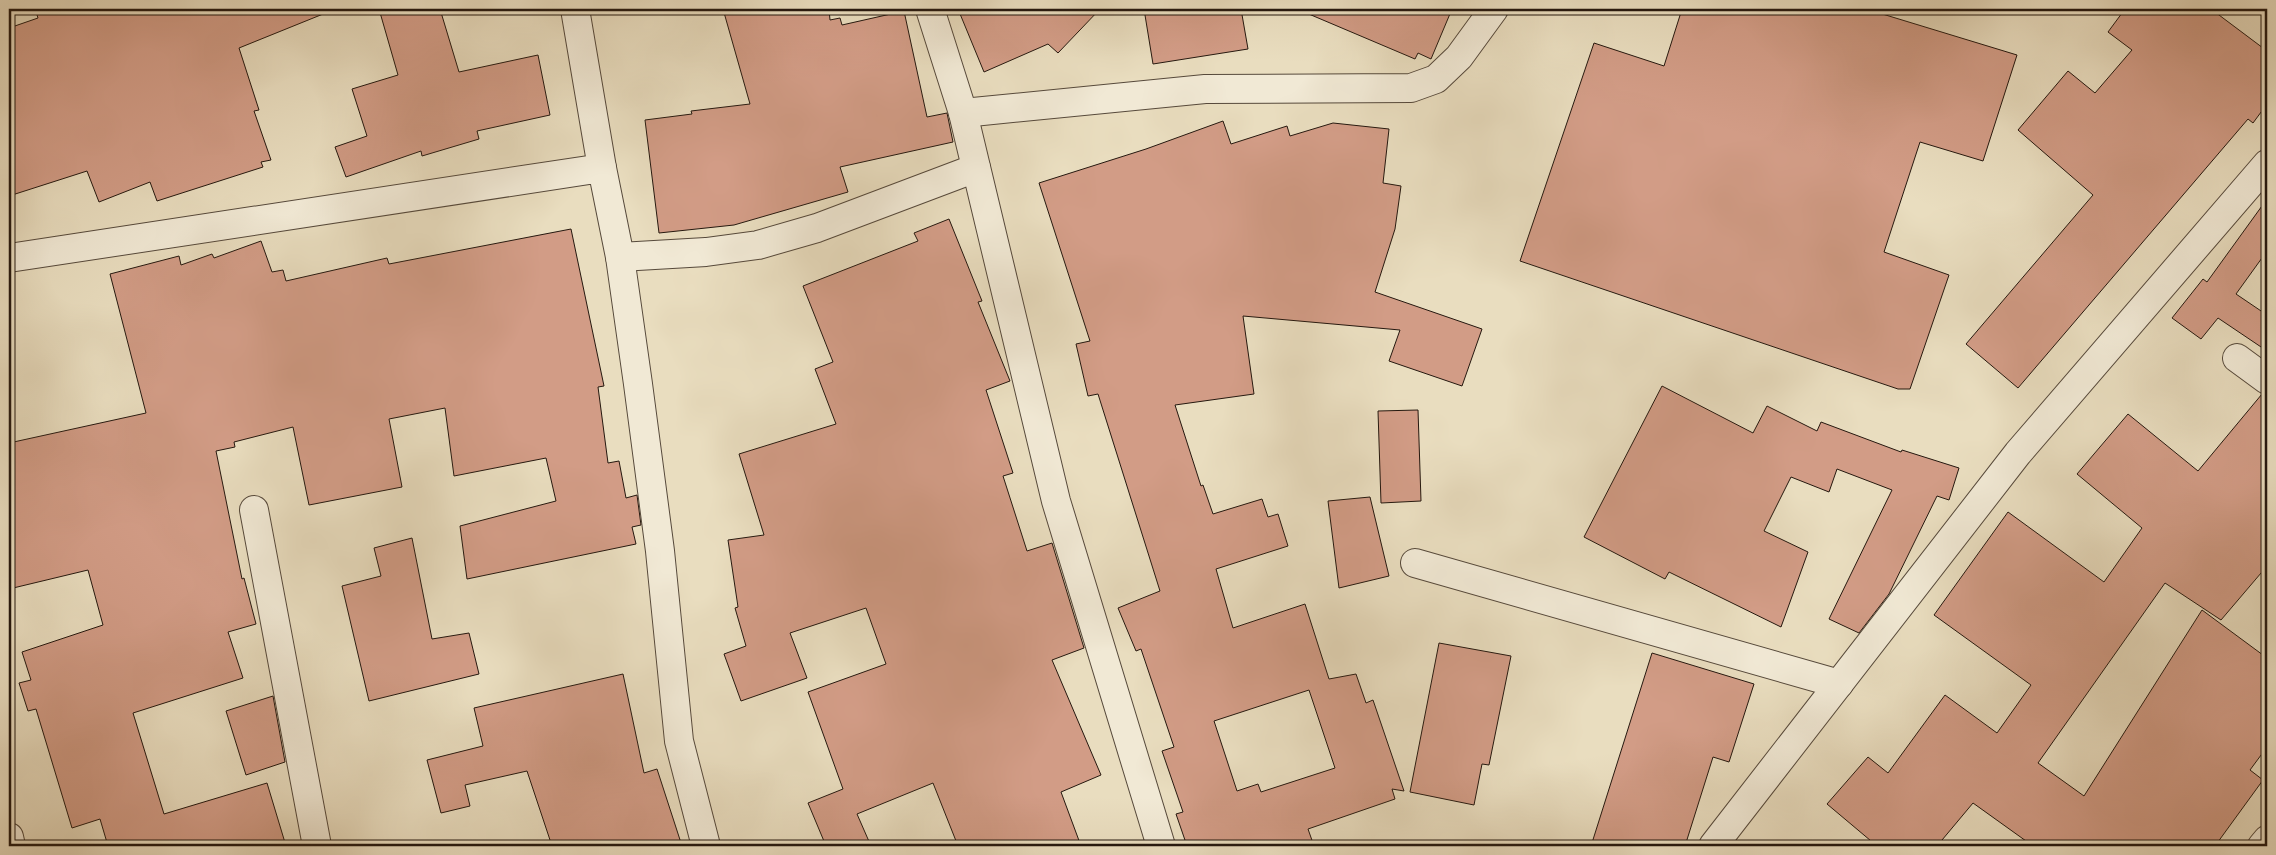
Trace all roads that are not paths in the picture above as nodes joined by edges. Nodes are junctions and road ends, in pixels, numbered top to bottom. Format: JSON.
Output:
{"nodes":[{"id":1,"x":575,"y":9,"type":"edge"},
{"id":2,"x":930,"y":9,"type":"edge"},
{"id":3,"x":1494,"y":9,"type":"edge"},
{"id":4,"x":963,"y":113,"type":"junction"},
{"id":5,"x":2267,"y":164,"type":"edge"},
{"id":6,"x":602,"y":168,"type":"junction"},
{"id":7,"x":976,"y":168,"type":"junction"},
{"id":8,"x":620,"y":257,"type":"junction"},
{"id":9,"x":9,"y":258,"type":"edge"},
{"id":10,"x":2237,"y":358,"type":"dead end"},
{"id":11,"x":2267,"y":380,"type":"edge"},
{"id":12,"x":254,"y":510,"type":"dead end"},
{"id":13,"x":1415,"y":563,"type":"dead end"},
{"id":14,"x":1839,"y":684,"type":"junction"},
{"id":15,"x":9,"y":837,"type":"edge"},
{"id":16,"x":2267,"y":840,"type":"edge"},
{"id":17,"x":11,"y":846,"type":"edge"},
{"id":18,"x":317,"y":846,"type":"edge"},
{"id":19,"x":706,"y":846,"type":"edge"},
{"id":20,"x":1161,"y":846,"type":"edge"},
{"id":21,"x":1714,"y":846,"type":"edge"},
{"id":22,"x":2262,"y":846,"type":"edge"}],
"edges":[{"from":1,"to":6,"type":"street"},
{"from":2,"to":4,"type":"street"},
{"from":3,"to":4,"type":"street"},
{"from":4,"to":7,"type":"street"},
{"from":5,"to":14,"type":"street"},
{"from":6,"to":8,"type":"street"},
{"from":6,"to":9,"type":"street"},
{"from":7,"to":8,"type":"street"},
{"from":7,"to":20,"type":"street"},
{"from":8,"to":19,"type":"street"},
{"from":10,"to":11,"type":"street"},
{"from":12,"to":18,"type":"street"},
{"from":13,"to":14,"type":"street"},
{"from":14,"to":21,"type":"street"},
{"from":15,"to":17,"type":"street"},
{"from":16,"to":22,"type":"street"}]}
